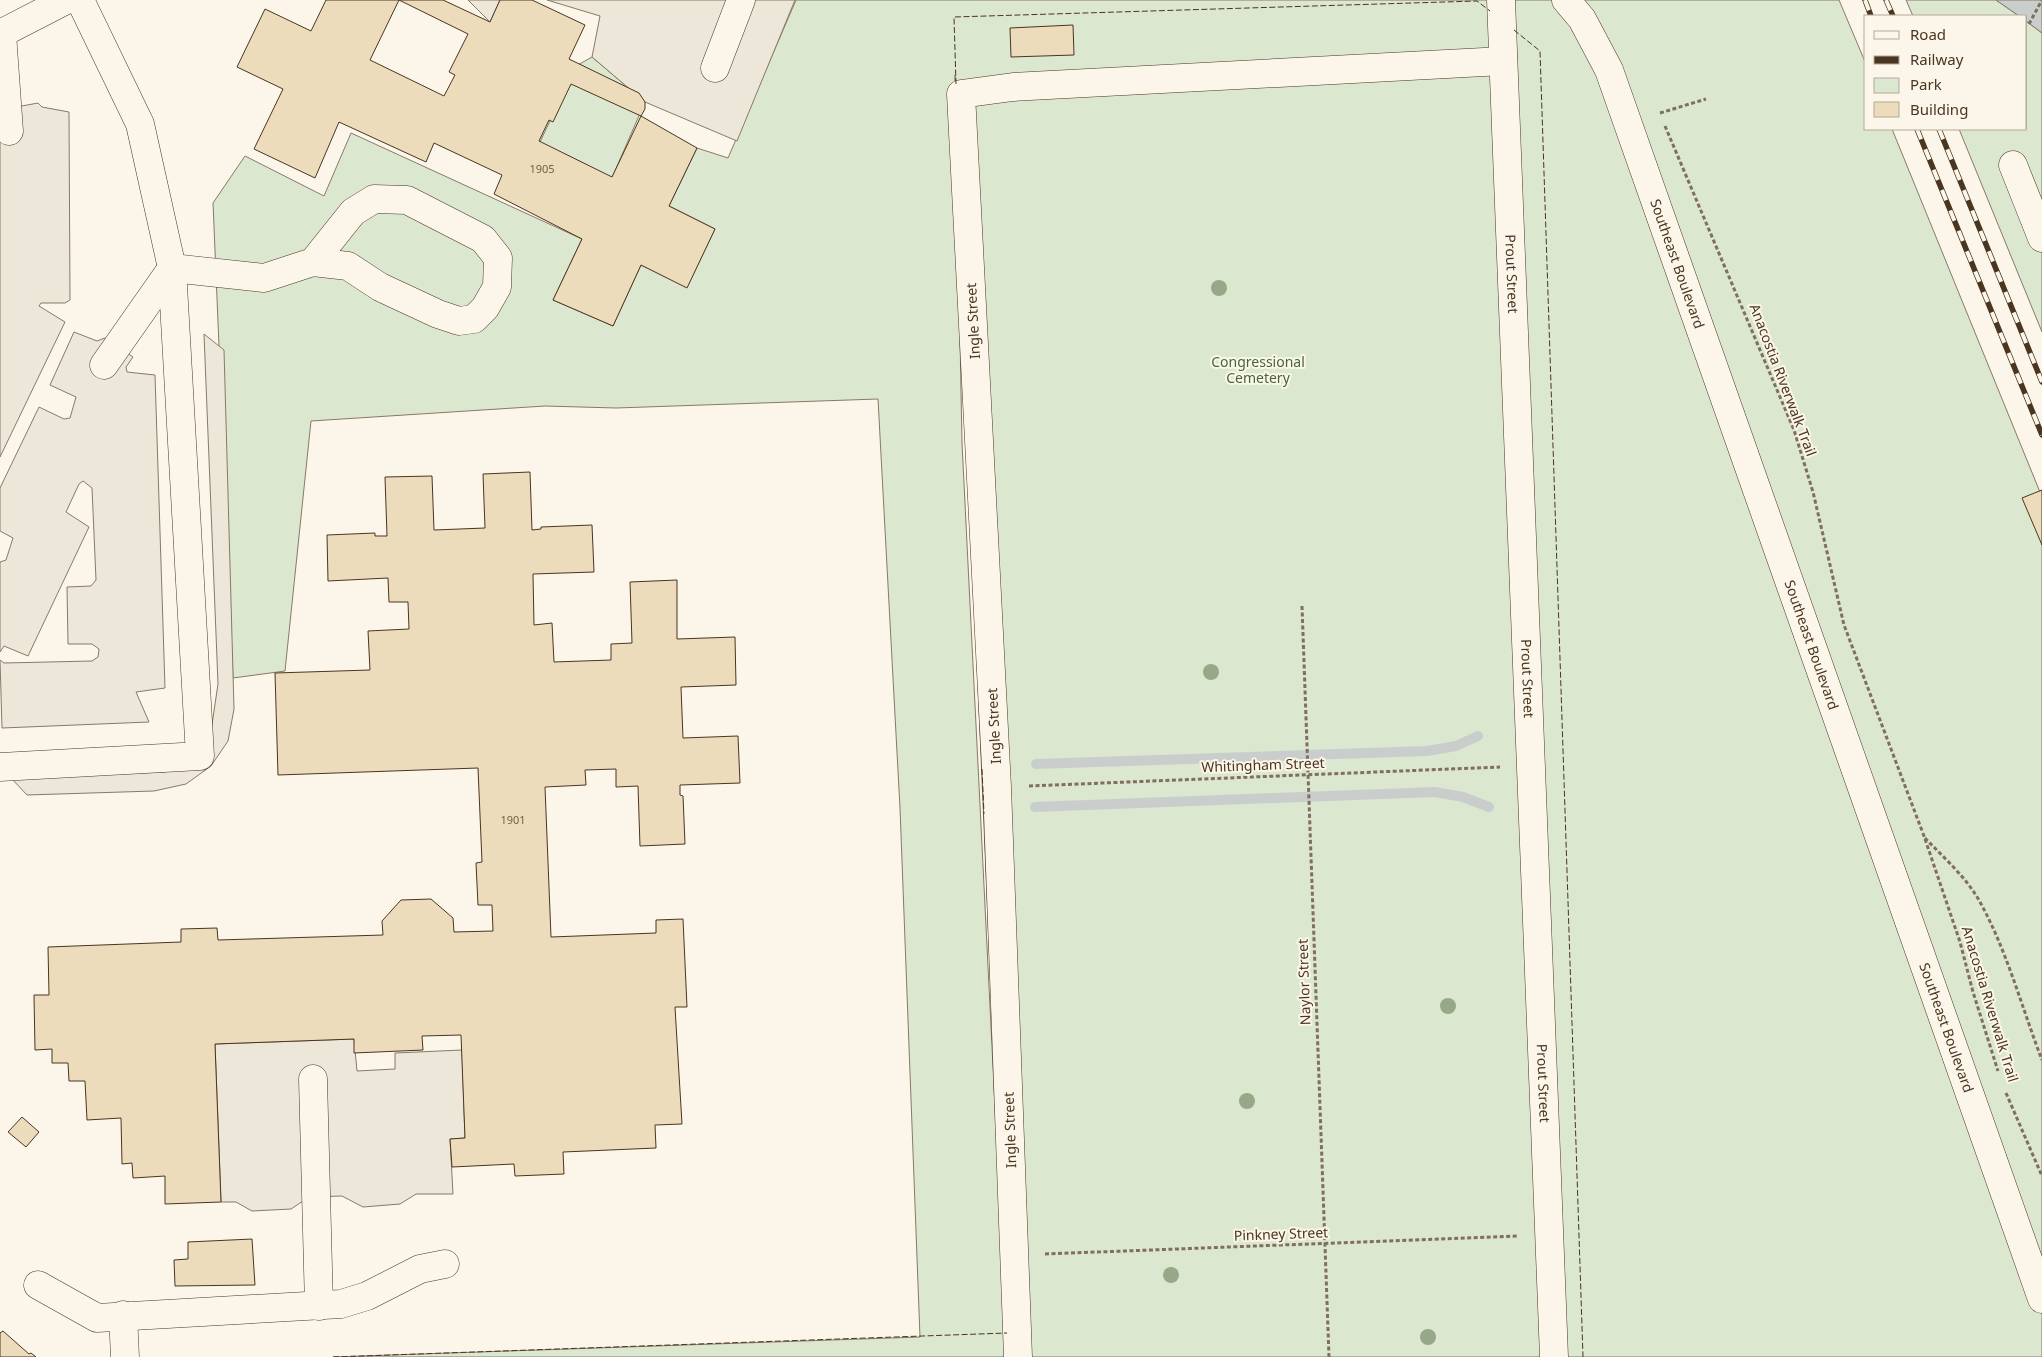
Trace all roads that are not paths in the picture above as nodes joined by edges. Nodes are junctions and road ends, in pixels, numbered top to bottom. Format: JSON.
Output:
{"nodes":[{"id":1,"x":66,"y":0,"type":"edge"},
{"id":2,"x":80,"y":0,"type":"edge"},
{"id":3,"x":741,"y":0,"type":"edge"},
{"id":4,"x":1501,"y":0,"type":"edge"},
{"id":5,"x":1566,"y":0,"type":"edge"},
{"id":6,"x":1,"y":34,"type":"edge"},
{"id":7,"x":1503,"y":61,"type":"junction"},
{"id":8,"x":715,"y":68,"type":"dead end"},
{"id":9,"x":9,"y":131,"type":"dead end"},
{"id":10,"x":2013,"y":165,"type":"dead end"},
{"id":11,"x":2042,"y":238,"type":"edge"},
{"id":12,"x":313,"y":262,"type":"junction"},
{"id":13,"x":172,"y":268,"type":"junction"},
{"id":14,"x":104,"y":366,"type":"dead end"},
{"id":15,"x":0,"y":767,"type":"edge"},
{"id":16,"x":313,"y":1079,"type":"dead end"},
{"id":17,"x":445,"y":1264,"type":"dead end"},
{"id":18,"x":38,"y":1284,"type":"dead end"},
{"id":19,"x":2042,"y":1299,"type":"edge"},
{"id":20,"x":319,"y":1306,"type":"junction"},
{"id":21,"x":123,"y":1315,"type":"junction"},
{"id":22,"x":125,"y":1357,"type":"edge"},
{"id":23,"x":1018,"y":1357,"type":"edge"},
{"id":24,"x":1554,"y":1357,"type":"edge"}],
"edges":[{"from":1,"to":6,"type":"street"},
{"from":2,"to":13,"type":"street"},
{"from":3,"to":8,"type":"street"},
{"from":4,"to":7,"type":"street","name":"Prout Street"},
{"from":5,"to":19,"type":"street","name":"Southeast Boulevard"},
{"from":6,"to":9,"type":"street"},
{"from":7,"to":23,"type":"street","name":"Ingle Street"},
{"from":7,"to":24,"type":"street","name":"Prout Street"},
{"from":10,"to":11,"type":"street"},
{"from":12,"to":12,"type":"street"},
{"from":12,"to":13,"type":"street"},
{"from":13,"to":14,"type":"street"},
{"from":13,"to":15,"type":"street"},
{"from":16,"to":20,"type":"street"},
{"from":17,"to":20,"type":"street"},
{"from":18,"to":21,"type":"street"},
{"from":20,"to":21,"type":"street"},
{"from":21,"to":22,"type":"street"}]}
